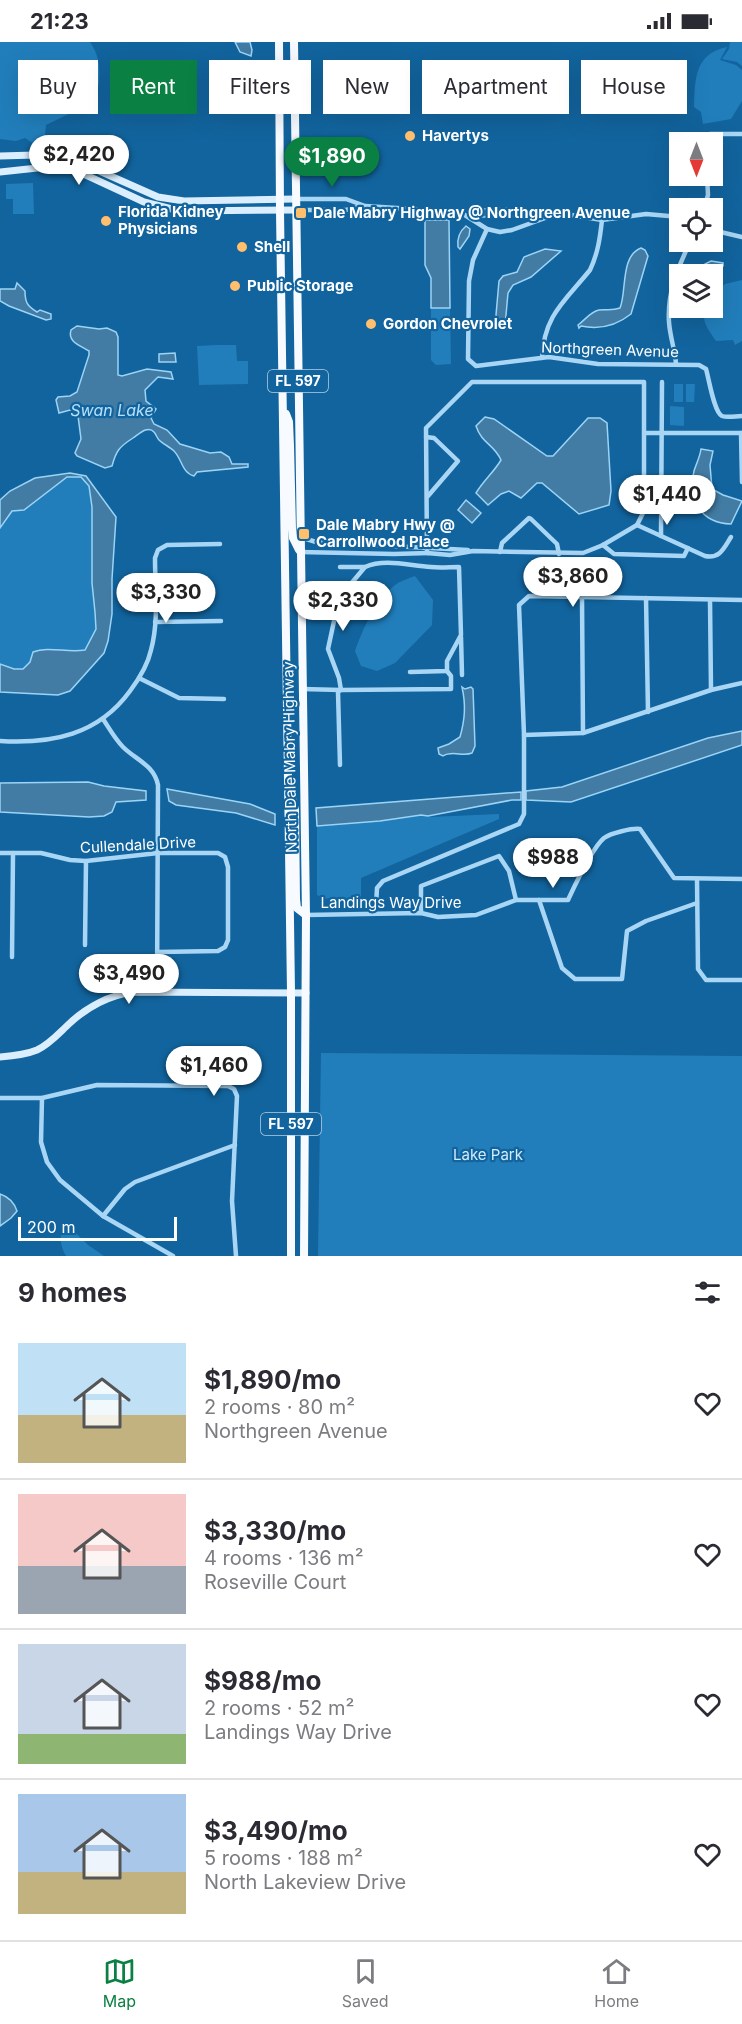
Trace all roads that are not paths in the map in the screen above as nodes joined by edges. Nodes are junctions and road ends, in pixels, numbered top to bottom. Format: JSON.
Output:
{"nodes":[{"id":1,"x":279,"y":42,"type":"edge"},
{"id":2,"x":294,"y":42,"type":"edge"},
{"id":3,"x":723,"y":134,"type":"edge"},
{"id":4,"x":742,"y":134,"type":"edge"},
{"id":5,"x":0,"y":156,"type":"edge"},
{"id":6,"x":44,"y":156,"type":"junction"},
{"id":7,"x":46,"y":167,"type":"junction"},
{"id":8,"x":0,"y":172,"type":"edge"},
{"id":9,"x":280,"y":199,"type":"junction"},
{"id":10,"x":295,"y":199,"type":"junction"},
{"id":11,"x":365,"y":206,"type":"junction"},
{"id":12,"x":296,"y":210,"type":"junction"},
{"id":13,"x":280,"y":211,"type":"junction"},
{"id":14,"x":669,"y":216,"type":"edge"},
{"id":15,"x":602,"y":220,"type":"junction"},
{"id":16,"x":487,"y":230,"type":"junction"},
{"id":17,"x":723,"y":233,"type":"edge"},
{"id":18,"x":742,"y":237,"type":"edge"},
{"id":19,"x":686,"y":252,"type":"edge"},
{"id":20,"x":542,"y":358,"type":"junction"},
{"id":21,"x":676,"y":364,"type":"junction"},
{"id":22,"x":662,"y":382,"type":"dead end"},
{"id":23,"x":283,"y":404,"type":"junction"},
{"id":24,"x":742,"y":416,"type":"edge"},
{"id":25,"x":645,"y":433,"type":"junction"},
{"id":26,"x":661,"y":433,"type":"junction"},
{"id":27,"x":742,"y":433,"type":"edge"},
{"id":28,"x":426,"y":437,"type":"junction"},
{"id":29,"x":742,"y":482,"type":"edge"},
{"id":30,"x":428,"y":496,"type":"junction"},
{"id":31,"x":637,"y":525,"type":"junction"},
{"id":32,"x":661,"y":536,"type":"junction"},
{"id":33,"x":300,"y":537,"type":"junction"},
{"id":34,"x":730,"y":537,"type":"dead end"},
{"id":35,"x":220,"y":544,"type":"dead end"},
{"id":36,"x":351,"y":544,"type":"junction"},
{"id":37,"x":603,"y":545,"type":"junction"},
{"id":38,"x":393,"y":546,"type":"junction"},
{"id":39,"x":688,"y":548,"type":"junction"},
{"id":40,"x":427,"y":550,"type":"junction"},
{"id":41,"x":473,"y":551,"type":"junction"},
{"id":42,"x":300,"y":552,"type":"junction"},
{"id":43,"x":500,"y":552,"type":"junction"},
{"id":44,"x":350,"y":553,"type":"junction"},
{"id":45,"x":394,"y":554,"type":"junction"},
{"id":46,"x":559,"y":554,"type":"junction"},
{"id":47,"x":395,"y":563,"type":"junction"},
{"id":48,"x":340,"y":567,"type":"dead end"},
{"id":49,"x":365,"y":567,"type":"junction"},
{"id":50,"x":582,"y":597,"type":"junction"},
{"id":51,"x":646,"y":598,"type":"junction"},
{"id":52,"x":710,"y":600,"type":"junction"},
{"id":53,"x":742,"y":600,"type":"edge"},
{"id":54,"x":221,"y":621,"type":"dead end"},
{"id":55,"x":155,"y":622,"type":"junction"},
{"id":56,"x":461,"y":634,"type":"junction"},
{"id":57,"x":447,"y":671,"type":"junction"},
{"id":58,"x":410,"y":672,"type":"dead end"},
{"id":59,"x":462,"y":675,"type":"dead end"},
{"id":60,"x":139,"y":678,"type":"junction"},
{"id":61,"x":742,"y":683,"type":"edge"},
{"id":62,"x":302,"y":689,"type":"junction"},
{"id":63,"x":341,"y":690,"type":"junction"},
{"id":64,"x":711,"y":690,"type":"junction"},
{"id":65,"x":224,"y":699,"type":"dead end"},
{"id":66,"x":648,"y":712,"type":"junction"},
{"id":67,"x":103,"y":719,"type":"junction"},
{"id":68,"x":584,"y":733,"type":"junction"},
{"id":69,"x":524,"y":735,"type":"junction"},
{"id":70,"x":0,"y":741,"type":"edge"},
{"id":71,"x":340,"y":765,"type":"dead end"},
{"id":72,"x":289,"y":788,"type":"junction"},
{"id":73,"x":0,"y":853,"type":"edge"},
{"id":74,"x":13,"y":853,"type":"junction"},
{"id":75,"x":158,"y":853,"type":"junction"},
{"id":76,"x":86,"y":861,"type":"junction"},
{"id":77,"x":697,"y":879,"type":"junction"},
{"id":78,"x":742,"y":879,"type":"edge"},
{"id":79,"x":516,"y":900,"type":"junction"},
{"id":80,"x":539,"y":900,"type":"junction"},
{"id":81,"x":697,"y":903,"type":"junction"},
{"id":82,"x":370,"y":913,"type":"junction"},
{"id":83,"x":421,"y":913,"type":"junction"},
{"id":84,"x":306,"y":915,"type":"junction"},
{"id":85,"x":85,"y":945,"type":"dead end"},
{"id":86,"x":158,"y":952,"type":"junction"},
{"id":87,"x":12,"y":957,"type":"dead end"},
{"id":88,"x":742,"y":980,"type":"edge"},
{"id":89,"x":157,"y":992,"type":"junction"},
{"id":90,"x":291,"y":992,"type":"junction"},
{"id":91,"x":306,"y":993,"type":"junction"},
{"id":92,"x":0,"y":1057,"type":"edge"},
{"id":93,"x":0,"y":1098,"type":"edge"},
{"id":94,"x":42,"y":1098,"type":"junction"},
{"id":95,"x":235,"y":1145,"type":"junction"},
{"id":96,"x":103,"y":1216,"type":"junction"},
{"id":97,"x":173,"y":1256,"type":"edge"},
{"id":98,"x":236,"y":1256,"type":"edge"},
{"id":99,"x":291,"y":1256,"type":"edge"},
{"id":100,"x":304,"y":1256,"type":"edge"}],
"edges":[{"from":1,"to":9,"type":"main road","name":"North Dale Mabry Highway","number":"FL 597"},
{"from":2,"to":10,"type":"main road","name":"North Dale Mabry Highway","number":"FL 597"},
{"from":3,"to":4,"type":"street"},
{"from":5,"to":6,"type":"street"},
{"from":6,"to":7,"type":"street"},
{"from":6,"to":9,"type":"street"},
{"from":7,"to":8,"type":"street"},
{"from":7,"to":13,"type":"street"},
{"from":9,"to":10,"type":"street"},
{"from":9,"to":13,"type":"main road","name":"North Dale Mabry Highway","number":"FL 597"},
{"from":10,"to":11,"type":"street"},
{"from":10,"to":12,"type":"main road","name":"North Dale Mabry Highway","number":"FL 597"},
{"from":11,"to":12,"type":"street"},
{"from":11,"to":16,"type":"street"},
{"from":12,"to":13,"type":"street"},
{"from":12,"to":33,"type":"main road","name":"North Dale Mabry Highway","number":"FL 597"},
{"from":13,"to":23,"type":"main road","name":"North Dale Mabry Highway","number":"FL 597"},
{"from":14,"to":15,"type":"street"},
{"from":15,"to":16,"type":"street"},
{"from":15,"to":20,"type":"street"},
{"from":16,"to":20,"type":"street","name":"Northgreen Avenue"},
{"from":17,"to":18,"type":"street"},
{"from":19,"to":21,"type":"street"},
{"from":20,"to":21,"type":"street","name":"Northgreen Avenue"},
{"from":21,"to":24,"type":"street","name":"Northgreen Avenue"},
{"from":22,"to":26,"type":"street"},
{"from":23,"to":42,"type":"main road"},
{"from":23,"to":72,"type":"main road","name":"North Dale Mabry Highway","number":"FL 597"},
{"from":25,"to":26,"type":"street"},
{"from":25,"to":28,"type":"street"},
{"from":25,"to":31,"type":"street"},
{"from":26,"to":27,"type":"street"},
{"from":26,"to":32,"type":"street"},
{"from":27,"to":29,"type":"street"},
{"from":28,"to":30,"type":"street"},
{"from":28,"to":30,"type":"street"},
{"from":30,"to":40,"type":"street"},
{"from":31,"to":32,"type":"street"},
{"from":31,"to":37,"type":"street"},
{"from":32,"to":39,"type":"street"},
{"from":33,"to":36,"type":"street"},
{"from":33,"to":42,"type":"main road","name":"North Dale Mabry Highway","number":"FL 597"},
{"from":34,"to":39,"type":"street"},
{"from":35,"to":55,"type":"street"},
{"from":36,"to":38,"type":"street"},
{"from":36,"to":44,"type":"street"},
{"from":37,"to":39,"type":"street"},
{"from":37,"to":46,"type":"street"},
{"from":38,"to":40,"type":"street"},
{"from":38,"to":45,"type":"street"},
{"from":40,"to":41,"type":"street"},
{"from":40,"to":41,"type":"street"},
{"from":40,"to":45,"type":"street"},
{"from":41,"to":43,"type":"street"},
{"from":42,"to":44,"type":"street"},
{"from":42,"to":62,"type":"main road","name":"North Dale Mabry Highway","number":"FL 597"},
{"from":43,"to":46,"type":"street"},
{"from":43,"to":46,"type":"street"},
{"from":44,"to":45,"type":"street"},
{"from":45,"to":47,"type":"street"},
{"from":47,"to":49,"type":"street"},
{"from":47,"to":56,"type":"street"},
{"from":48,"to":49,"type":"street"},
{"from":49,"to":63,"type":"street"},
{"from":50,"to":51,"type":"street"},
{"from":50,"to":68,"type":"street"},
{"from":50,"to":69,"type":"street"},
{"from":51,"to":52,"type":"street"},
{"from":51,"to":66,"type":"street"},
{"from":52,"to":53,"type":"street"},
{"from":52,"to":64,"type":"street"},
{"from":54,"to":55,"type":"street"},
{"from":55,"to":60,"type":"street"},
{"from":56,"to":57,"type":"street"},
{"from":56,"to":59,"type":"street"},
{"from":57,"to":58,"type":"street"},
{"from":57,"to":63,"type":"street"},
{"from":60,"to":65,"type":"street"},
{"from":60,"to":67,"type":"street"},
{"from":61,"to":64,"type":"street"},
{"from":62,"to":63,"type":"street"},
{"from":62,"to":84,"type":"main road","name":"North Dale Mabry Highway","number":"FL 597"},
{"from":63,"to":71,"type":"street"},
{"from":64,"to":66,"type":"street"},
{"from":66,"to":68,"type":"street"},
{"from":67,"to":70,"type":"street"},
{"from":67,"to":75,"type":"street"},
{"from":68,"to":69,"type":"street"},
{"from":69,"to":82,"type":"street"},
{"from":72,"to":84,"type":"main road"},
{"from":72,"to":90,"type":"main road","name":"North Dale Mabry Highway","number":"FL 597"},
{"from":73,"to":74,"type":"street","name":"Cullendale Drive"},
{"from":74,"to":76,"type":"street","name":"Cullendale Drive"},
{"from":74,"to":87,"type":"street"},
{"from":75,"to":76,"type":"street","name":"Cullendale Drive"},
{"from":75,"to":86,"type":"street"},
{"from":75,"to":86,"type":"street","name":"Cullendale Drive"},
{"from":76,"to":85,"type":"street"},
{"from":77,"to":78,"type":"street","name":"Landings Way Drive"},
{"from":77,"to":80,"type":"street","name":"Landings Way Drive"},
{"from":77,"to":81,"type":"street"},
{"from":79,"to":80,"type":"street","name":"Landings Way Drive"},
{"from":79,"to":83,"type":"street","name":"Landings Way Drive"},
{"from":79,"to":83,"type":"street"},
{"from":80,"to":81,"type":"street"},
{"from":81,"to":88,"type":"street"},
{"from":82,"to":83,"type":"street","name":"Landings Way Drive"},
{"from":82,"to":84,"type":"street","name":"Landings Way Drive"},
{"from":84,"to":91,"type":"main road","name":"North Dale Mabry Highway","number":"FL 597"},
{"from":86,"to":89,"type":"street"},
{"from":89,"to":90,"type":"street"},
{"from":89,"to":92,"type":"street"},
{"from":90,"to":91,"type":"street"},
{"from":90,"to":99,"type":"main road","name":"North Dale Mabry Highway","number":"FL 597"},
{"from":91,"to":100,"type":"main road","name":"North Dale Mabry Highway","number":"FL 597"},
{"from":93,"to":94,"type":"street"},
{"from":94,"to":95,"type":"street"},
{"from":94,"to":96,"type":"street"},
{"from":95,"to":96,"type":"street"},
{"from":95,"to":98,"type":"street"},
{"from":96,"to":97,"type":"street"}]}
